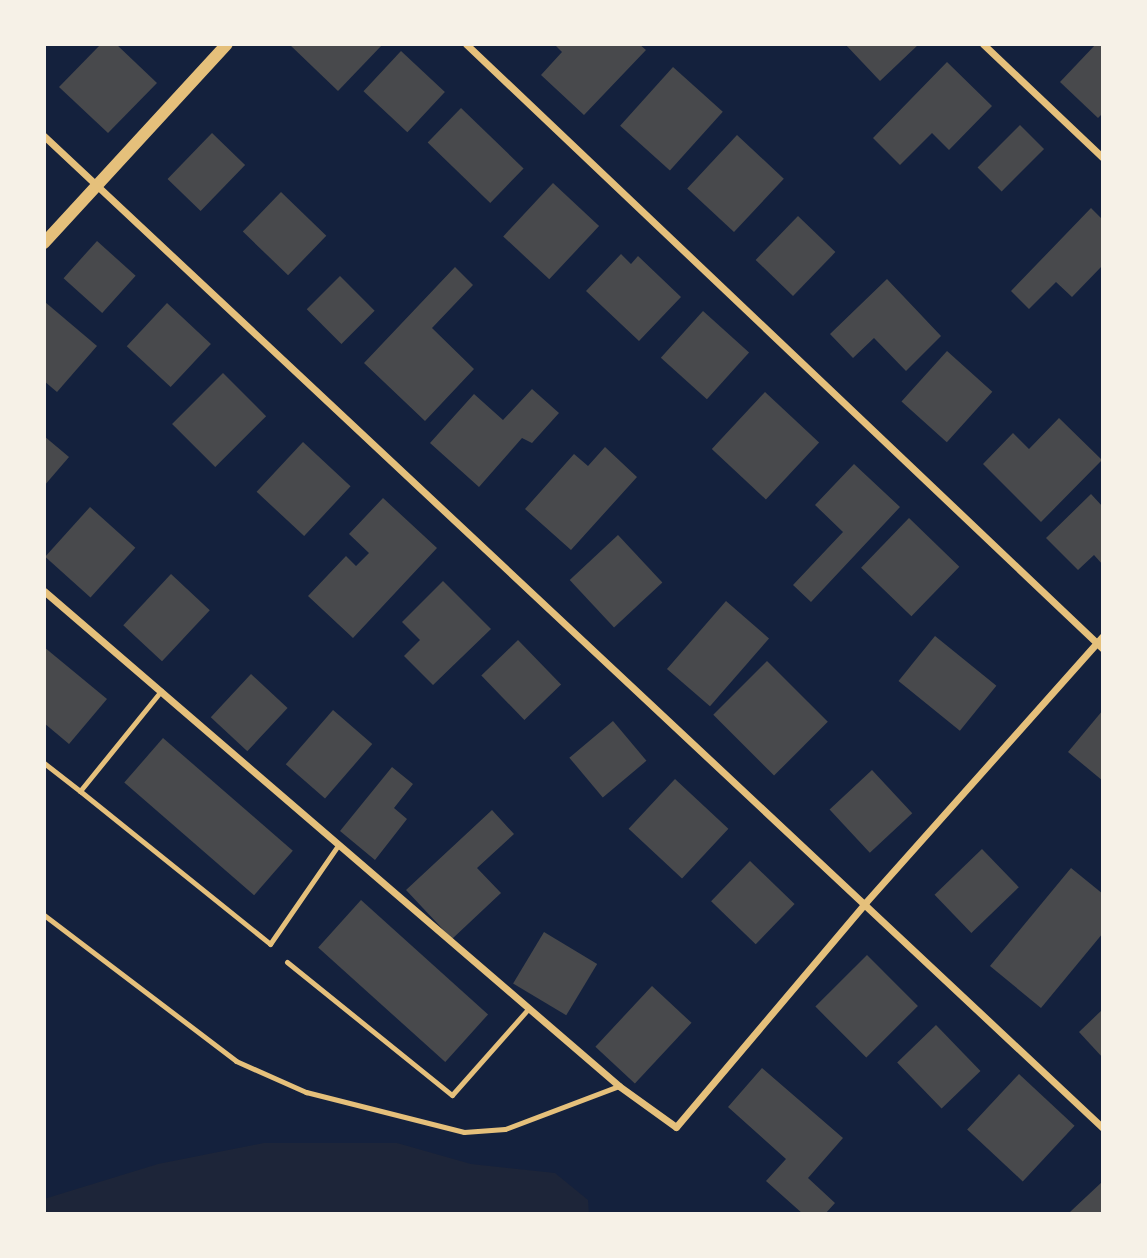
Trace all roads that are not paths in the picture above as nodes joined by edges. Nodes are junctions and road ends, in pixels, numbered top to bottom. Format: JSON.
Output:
{"nodes":[{"id":1,"x":227,"y":44,"type":"edge"},
{"id":2,"x":466,"y":44,"type":"edge"},
{"id":3,"x":983,"y":44,"type":"edge"},
{"id":4,"x":44,"y":136,"type":"edge"},
{"id":5,"x":1103,"y":158,"type":"edge"},
{"id":6,"x":97,"y":186,"type":"junction"},
{"id":7,"x":44,"y":243,"type":"edge"},
{"id":8,"x":44,"y":591,"type":"edge"},
{"id":9,"x":1103,"y":636,"type":"edge"},
{"id":10,"x":1100,"y":646,"type":"edge"},
{"id":11,"x":161,"y":691,"type":"junction"},
{"id":12,"x":44,"y":763,"type":"edge"},
{"id":13,"x":80,"y":791,"type":"junction"},
{"id":14,"x":339,"y":844,"type":"junction"},
{"id":15,"x":866,"y":902,"type":"junction"},
{"id":16,"x":44,"y":915,"type":"edge"},
{"id":17,"x":286,"y":962,"type":"dead end"},
{"id":18,"x":529,"y":1008,"type":"junction"},
{"id":19,"x":619,"y":1086,"type":"junction"},
{"id":20,"x":1103,"y":1128,"type":"edge"}],
"edges":[{"from":1,"to":6,"type":"street"},
{"from":2,"to":10,"type":"street"},
{"from":3,"to":5,"type":"street"},
{"from":4,"to":6,"type":"street"},
{"from":6,"to":7,"type":"street"},
{"from":6,"to":15,"type":"street"},
{"from":8,"to":11,"type":"street"},
{"from":9,"to":10,"type":"street"},
{"from":10,"to":15,"type":"street"},
{"from":11,"to":13,"type":"lane"},
{"from":11,"to":14,"type":"street"},
{"from":12,"to":13,"type":"lane"},
{"from":13,"to":14,"type":"lane"},
{"from":14,"to":18,"type":"street"},
{"from":15,"to":19,"type":"street"},
{"from":15,"to":20,"type":"street"},
{"from":16,"to":19,"type":"lane"},
{"from":17,"to":18,"type":"lane"},
{"from":18,"to":19,"type":"street"}]}
